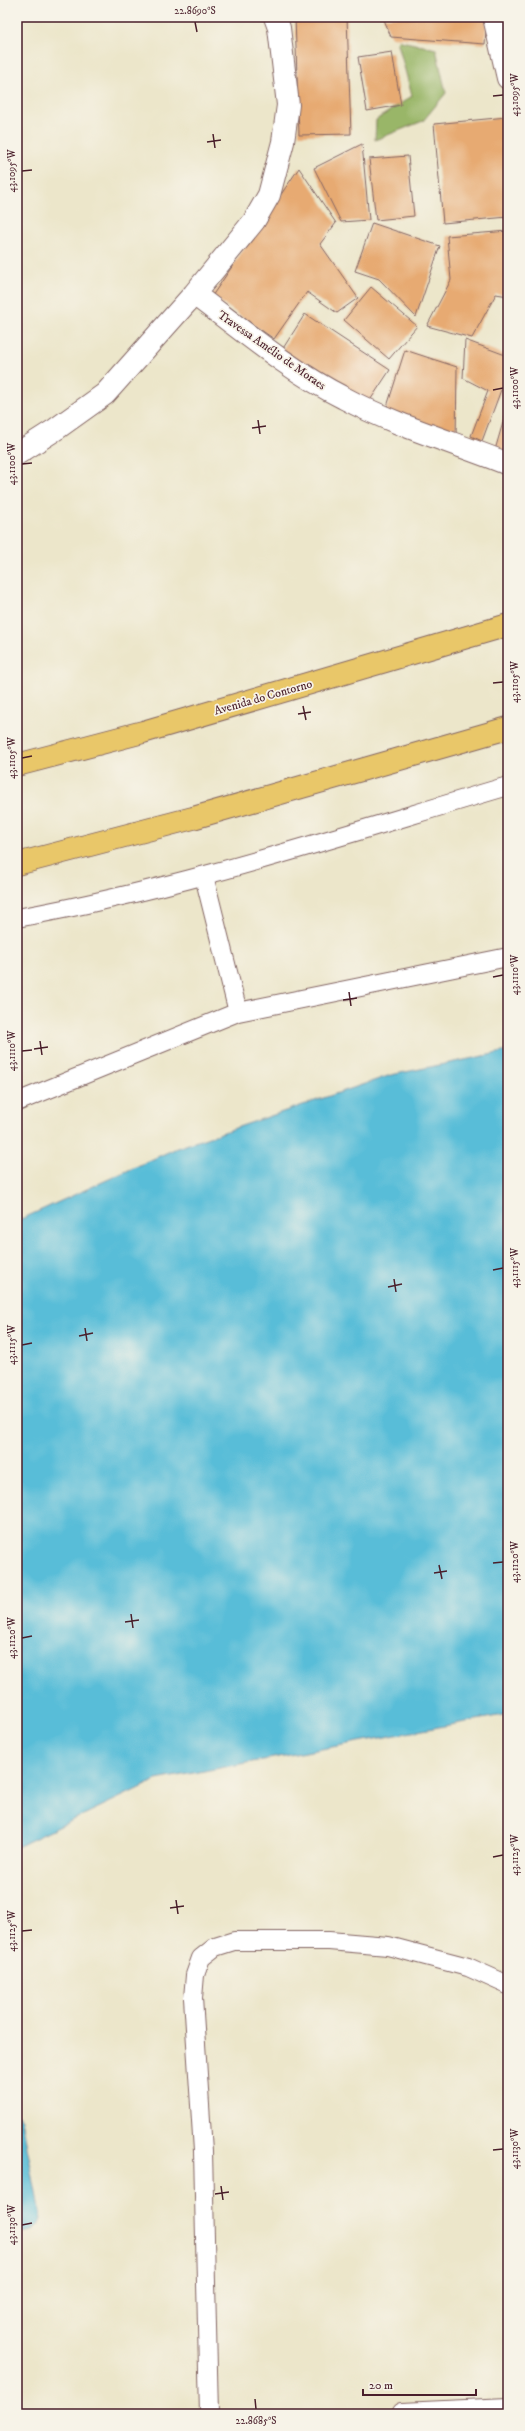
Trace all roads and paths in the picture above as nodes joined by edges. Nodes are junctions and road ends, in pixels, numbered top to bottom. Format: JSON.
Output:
{"nodes":[{"id":1,"x":275,"y":17,"type":"edge"},
{"id":2,"x":494,"y":17,"type":"edge"},
{"id":3,"x":508,"y":78,"type":"edge"},
{"id":4,"x":194,"y":294,"type":"junction"},
{"id":5,"x":17,"y":454,"type":"edge"},
{"id":6,"x":508,"y":464,"type":"edge"},
{"id":7,"x":508,"y":625,"type":"edge"},
{"id":8,"x":508,"y":728,"type":"edge"},
{"id":9,"x":17,"y":765,"type":"edge"},
{"id":10,"x":508,"y":786,"type":"edge"},
{"id":11,"x":17,"y":864,"type":"edge"},
{"id":12,"x":204,"y":876,"type":"junction"},
{"id":13,"x":17,"y":918,"type":"edge"},
{"id":14,"x":508,"y":957,"type":"edge"},
{"id":15,"x":238,"y":1012,"type":"junction"},
{"id":16,"x":17,"y":1102,"type":"edge"},
{"id":17,"x":508,"y":1985,"type":"edge"},
{"id":18,"x":508,"y":2410,"type":"edge"},
{"id":19,"x":209,"y":2414,"type":"edge"},
{"id":20,"x":402,"y":2414,"type":"edge"}],
"edges":[{"from":1,"to":4,"type":"street"},
{"from":2,"to":3,"type":"street"},
{"from":4,"to":5,"type":"street"},
{"from":4,"to":6,"type":"street","name":"Travessa Amélio de Moraes"},
{"from":7,"to":9,"type":"highway","name":"Avenida do Contorno"},
{"from":8,"to":11,"type":"highway"},
{"from":10,"to":12,"type":"lane"},
{"from":12,"to":13,"type":"lane"},
{"from":12,"to":15,"type":"lane"},
{"from":14,"to":15,"type":"lane"},
{"from":15,"to":16,"type":"lane"},
{"from":17,"to":19,"type":"lane"},
{"from":18,"to":20,"type":"street"}]}
